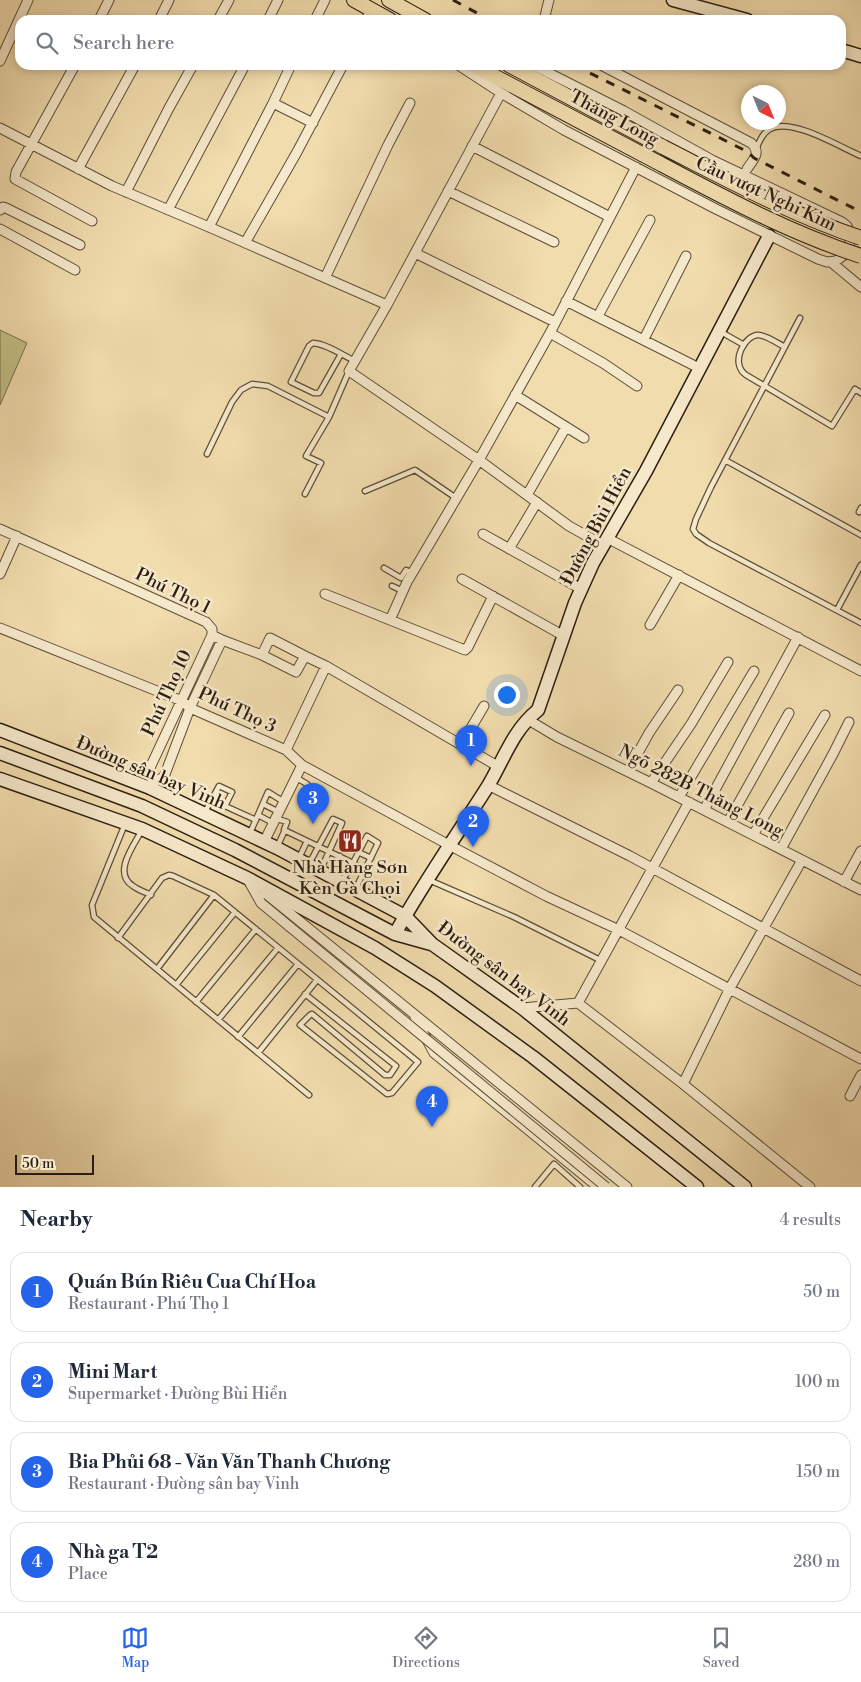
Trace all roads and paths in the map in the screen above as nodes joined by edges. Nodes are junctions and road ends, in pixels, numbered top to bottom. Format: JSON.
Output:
{"nodes":[{"id":1,"x":28,"y":0,"type":"edge"},
{"id":2,"x":109,"y":0,"type":"edge"},
{"id":3,"x":169,"y":0,"type":"edge"},
{"id":4,"x":229,"y":0,"type":"edge"},
{"id":5,"x":278,"y":0,"type":"edge"},
{"id":6,"x":325,"y":0,"type":"edge"},
{"id":7,"x":354,"y":0,"type":"edge"},
{"id":8,"x":389,"y":0,"type":"edge"},
{"id":9,"x":550,"y":0,"type":"edge"},
{"id":10,"x":673,"y":0,"type":"edge"},
{"id":11,"x":21,"y":15,"type":"edge"},
{"id":12,"x":101,"y":15,"type":"edge"},
{"id":13,"x":162,"y":15,"type":"edge"},
{"id":14,"x":221,"y":15,"type":"edge"},
{"id":15,"x":270,"y":15,"type":"edge"},
{"id":16,"x":318,"y":15,"type":"edge"},
{"id":17,"x":369,"y":15,"type":"edge"},
{"id":18,"x":416,"y":15,"type":"edge"},
{"id":19,"x":546,"y":15,"type":"edge"},
{"id":20,"x":728,"y":15,"type":"edge"},
{"id":21,"x":15,"y":28,"type":"edge"},
{"id":22,"x":846,"y":52,"type":"edge"},
{"id":23,"x":861,"y":56,"type":"edge"},
{"id":24,"x":0,"y":61,"type":"edge"},
{"id":25,"x":72,"y":70,"type":"edge"},
{"id":26,"x":132,"y":70,"type":"edge"},
{"id":27,"x":190,"y":70,"type":"edge"},
{"id":28,"x":242,"y":70,"type":"edge"},
{"id":29,"x":289,"y":70,"type":"edge"},
{"id":30,"x":340,"y":70,"type":"edge"},
{"id":31,"x":466,"y":70,"type":"edge"},
{"id":32,"x":482,"y":70,"type":"edge"},
{"id":33,"x":518,"y":70,"type":"edge"},
{"id":34,"x":543,"y":70,"type":"edge"},
{"id":35,"x":611,"y":70,"type":"edge"},
{"id":36,"x":501,"y":93,"type":"junction"},
{"id":37,"x":273,"y":103,"type":"junction"},
{"id":38,"x":410,"y":103,"type":"dead end"},
{"id":39,"x":313,"y":123,"type":"junction"},
{"id":40,"x":0,"y":128,"type":"edge"},
{"id":41,"x":31,"y":144,"type":"junction"},
{"id":42,"x":472,"y":146,"type":"junction"},
{"id":43,"x":663,"y":147,"type":"joint"},
{"id":44,"x":756,"y":148,"type":"junction"},
{"id":45,"x":861,"y":156,"type":"edge"},
{"id":46,"x":657,"y":162,"type":"joint"},
{"id":47,"x":636,"y":167,"type":"junction"},
{"id":48,"x":78,"y":169,"type":"junction"},
{"id":49,"x":747,"y":170,"type":"dead end"},
{"id":50,"x":448,"y":191,"type":"junction"},
{"id":51,"x":126,"y":192,"type":"junction"},
{"id":52,"x":0,"y":210,"type":"edge"},
{"id":53,"x":168,"y":210,"type":"junction"},
{"id":54,"x":610,"y":217,"type":"junction"},
{"id":55,"x":650,"y":220,"type":"dead end"},
{"id":56,"x":92,"y":221,"type":"dead end"},
{"id":57,"x":209,"y":227,"type":"junction"},
{"id":58,"x":0,"y":229,"type":"edge"},
{"id":59,"x":769,"y":236,"type":"junction"},
{"id":60,"x":861,"y":238,"type":"edge"},
{"id":61,"x":554,"y":242,"type":"dead end"},
{"id":62,"x":244,"y":243,"type":"junction"},
{"id":63,"x":80,"y":245,"type":"dead end"},
{"id":64,"x":415,"y":253,"type":"junction"},
{"id":65,"x":686,"y":256,"type":"dead end"},
{"id":66,"x":861,"y":256,"type":"edge"},
{"id":67,"x":831,"y":262,"type":"junction"},
{"id":68,"x":74,"y":270,"type":"dead end"},
{"id":69,"x":325,"y":278,"type":"junction"},
{"id":70,"x":861,"y":287,"type":"edge"},
{"id":71,"x":566,"y":301,"type":"junction"},
{"id":72,"x":387,"y":305,"type":"junction"},
{"id":73,"x":598,"y":316,"type":"junction"},
{"id":74,"x":800,"y":318,"type":"dead end"},
{"id":75,"x":555,"y":322,"type":"junction"},
{"id":76,"x":719,"y":331,"type":"junction"},
{"id":77,"x":550,"y":333,"type":"junction"},
{"id":78,"x":644,"y":339,"type":"junction"},
{"id":79,"x":744,"y":345,"type":"junction"},
{"id":80,"x":785,"y":347,"type":"junction"},
{"id":81,"x":341,"y":354,"type":"junction"},
{"id":82,"x":355,"y":361,"type":"junction"},
{"id":83,"x":699,"y":368,"type":"junction"},
{"id":84,"x":349,"y":371,"type":"junction"},
{"id":85,"x":636,"y":386,"type":"dead end"},
{"id":86,"x":764,"y":386,"type":"junction"},
{"id":87,"x":861,"y":392,"type":"edge"},
{"id":88,"x":515,"y":395,"type":"junction"},
{"id":89,"x":329,"y":417,"type":"junction"},
{"id":90,"x":566,"y":427,"type":"junction"},
{"id":91,"x":584,"y":438,"type":"dead end"},
{"id":92,"x":207,"y":454,"type":"dead end"},
{"id":93,"x":478,"y":460,"type":"junction"},
{"id":94,"x":725,"y":460,"type":"junction"},
{"id":95,"x":365,"y":491,"type":"dead end"},
{"id":96,"x":304,"y":494,"type":"dead end"},
{"id":97,"x":527,"y":495,"type":"junction"},
{"id":98,"x":456,"y":498,"type":"junction"},
{"id":99,"x":537,"y":502,"type":"junction"},
{"id":100,"x":0,"y":529,"type":"edge"},
{"id":101,"x":483,"y":534,"type":"dead end"},
{"id":102,"x":861,"y":535,"type":"edge"},
{"id":103,"x":17,"y":536,"type":"junction"},
{"id":104,"x":605,"y":542,"type":"junction"},
{"id":105,"x":509,"y":549,"type":"junction"},
{"id":106,"x":861,"y":564,"type":"edge"},
{"id":107,"x":384,"y":568,"type":"dead end"},
{"id":108,"x":412,"y":573,"type":"junction"},
{"id":109,"x":0,"y":574,"type":"edge"},
{"id":110,"x":679,"y":575,"type":"junction"},
{"id":111,"x":462,"y":579,"type":"dead end"},
{"id":112,"x":392,"y":586,"type":"dead end"},
{"id":113,"x":581,"y":590,"type":"junction"},
{"id":114,"x":403,"y":591,"type":"junction"},
{"id":115,"x":326,"y":594,"type":"dead end"},
{"id":116,"x":493,"y":596,"type":"junction"},
{"id":117,"x":837,"y":610,"type":"junction"},
{"id":118,"x":390,"y":620,"type":"junction"},
{"id":119,"x":861,"y":623,"type":"edge"},
{"id":120,"x":650,"y":625,"type":"dead end"},
{"id":121,"x":0,"y":628,"type":"edge"},
{"id":122,"x":212,"y":635,"type":"junction"},
{"id":123,"x":564,"y":636,"type":"junction"},
{"id":124,"x":798,"y":637,"type":"junction"},
{"id":125,"x":222,"y":640,"type":"junction"},
{"id":126,"x":262,"y":655,"type":"junction"},
{"id":127,"x":305,"y":656,"type":"junction"},
{"id":128,"x":728,"y":662,"type":"dead end"},
{"id":129,"x":326,"y":666,"type":"junction"},
{"id":130,"x":754,"y":671,"type":"dead end"},
{"id":131,"x":861,"y":671,"type":"edge"},
{"id":132,"x":678,"y":690,"type":"dead end"},
{"id":133,"x":182,"y":701,"type":"junction"},
{"id":134,"x":484,"y":706,"type":"dead end"},
{"id":135,"x":190,"y":708,"type":"junction"},
{"id":136,"x":789,"y":713,"type":"dead end"},
{"id":137,"x":825,"y":715,"type":"dead end"},
{"id":138,"x":527,"y":719,"type":"junction"},
{"id":139,"x":850,"y":722,"type":"dead end"},
{"id":140,"x":0,"y":730,"type":"edge"},
{"id":141,"x":461,"y":745,"type":"junction"},
{"id":142,"x":286,"y":750,"type":"junction"},
{"id":143,"x":0,"y":753,"type":"edge"},
{"id":144,"x":302,"y":766,"type":"junction"},
{"id":145,"x":499,"y":767,"type":"junction"},
{"id":146,"x":628,"y":771,"type":"junction"},
{"id":147,"x":296,"y":777,"type":"junction"},
{"id":148,"x":0,"y":779,"type":"edge"},
{"id":149,"x":651,"y":783,"type":"junction"},
{"id":150,"x":307,"y":784,"type":"dead end"},
{"id":151,"x":152,"y":785,"type":"junction"},
{"id":152,"x":488,"y":785,"type":"junction"},
{"id":153,"x":678,"y":797,"type":"junction"},
{"id":154,"x":212,"y":799,"type":"junction"},
{"id":155,"x":284,"y":802,"type":"junction"},
{"id":156,"x":690,"y":802,"type":"junction"},
{"id":157,"x":263,"y":804,"type":"junction"},
{"id":158,"x":142,"y":806,"type":"junction"},
{"id":159,"x":225,"y":806,"type":"junction"},
{"id":160,"x":704,"y":810,"type":"junction"},
{"id":161,"x":204,"y":814,"type":"junction"},
{"id":162,"x":257,"y":817,"type":"junction"},
{"id":163,"x":276,"y":818,"type":"junction"},
{"id":164,"x":728,"y":822,"type":"junction"},
{"id":165,"x":125,"y":823,"type":"junction"},
{"id":166,"x":142,"y":829,"type":"junction"},
{"id":167,"x":285,"y":830,"type":"junction"},
{"id":168,"x":249,"y":835,"type":"junction"},
{"id":169,"x":754,"y":835,"type":"junction"},
{"id":170,"x":325,"y":836,"type":"junction"},
{"id":171,"x":334,"y":839,"type":"junction"},
{"id":172,"x":307,"y":841,"type":"junction"},
{"id":173,"x":264,"y":842,"type":"junction"},
{"id":174,"x":449,"y":845,"type":"junction"},
{"id":175,"x":319,"y":847,"type":"junction"},
{"id":176,"x":277,"y":848,"type":"junction"},
{"id":177,"x":781,"y":849,"type":"junction"},
{"id":178,"x":861,"y":851,"type":"edge"},
{"id":179,"x":329,"y":852,"type":"junction"},
{"id":180,"x":358,"y":852,"type":"junction"},
{"id":181,"x":340,"y":856,"type":"junction"},
{"id":182,"x":371,"y":858,"type":"junction"},
{"id":183,"x":802,"y":860,"type":"junction"},
{"id":184,"x":353,"y":863,"type":"junction"},
{"id":185,"x":314,"y":867,"type":"junction"},
{"id":186,"x":653,"y":868,"type":"junction"},
{"id":187,"x":365,"y":870,"type":"junction"},
{"id":188,"x":247,"y":878,"type":"junction"},
{"id":189,"x":429,"y":880,"type":"junction"},
{"id":190,"x":342,"y":882,"type":"junction"},
{"id":191,"x":844,"y":882,"type":"junction"},
{"id":192,"x":356,"y":889,"type":"junction"},
{"id":193,"x":861,"y":890,"type":"edge"},
{"id":194,"x":151,"y":895,"type":"junction"},
{"id":195,"x":214,"y":895,"type":"junction"},
{"id":196,"x":235,"y":912,"type":"junction"},
{"id":197,"x":405,"y":916,"type":"junction"},
{"id":198,"x":763,"y":928,"type":"junction"},
{"id":199,"x":256,"y":929,"type":"junction"},
{"id":200,"x":619,"y":930,"type":"junction"},
{"id":201,"x":395,"y":934,"type":"junction"},
{"id":202,"x":118,"y":938,"type":"junction"},
{"id":203,"x":432,"y":944,"type":"junction"},
{"id":204,"x":278,"y":948,"type":"junction"},
{"id":205,"x":602,"y":961,"type":"junction"},
{"id":206,"x":298,"y":964,"type":"junction"},
{"id":207,"x":157,"y":969,"type":"junction"},
{"id":208,"x":317,"y":980,"type":"junction"},
{"id":209,"x":861,"y":981,"type":"edge"},
{"id":210,"x":176,"y":985,"type":"junction"},
{"id":211,"x":730,"y":988,"type":"junction"},
{"id":212,"x":305,"y":994,"type":"junction"},
{"id":213,"x":196,"y":1002,"type":"junction"},
{"id":214,"x":578,"y":1004,"type":"junction"},
{"id":215,"x":522,"y":1008,"type":"junction"},
{"id":216,"x":413,"y":1013,"type":"junction"},
{"id":217,"x":218,"y":1020,"type":"junction"},
{"id":218,"x":238,"y":1037,"type":"junction"},
{"id":219,"x":258,"y":1053,"type":"junction"},
{"id":220,"x":861,"y":1059,"type":"edge"},
{"id":221,"x":861,"y":1075,"type":"edge"},
{"id":222,"x":683,"y":1084,"type":"junction"},
{"id":223,"x":309,"y":1095,"type":"dead end"},
{"id":224,"x":850,"y":1096,"type":"dead end"},
{"id":225,"x":535,"y":1187,"type":"edge"},
{"id":226,"x":580,"y":1187,"type":"edge"},
{"id":227,"x":598,"y":1187,"type":"edge"},
{"id":228,"x":606,"y":1187,"type":"edge"},
{"id":229,"x":627,"y":1187,"type":"edge"},
{"id":230,"x":697,"y":1187,"type":"edge"},
{"id":231,"x":745,"y":1187,"type":"edge"},
{"id":232,"x":810,"y":1187,"type":"edge"}],
"edges":[{"from":1,"to":11,"type":"street"},
{"from":2,"to":12,"type":"street"},
{"from":3,"to":13,"type":"street"},
{"from":4,"to":14,"type":"street"},
{"from":5,"to":15,"type":"street"},
{"from":6,"to":16,"type":"street"},
{"from":7,"to":17,"type":"main road"},
{"from":8,"to":18,"type":"main road"},
{"from":9,"to":19,"type":"street"},
{"from":10,"to":20,"type":"main road"},
{"from":21,"to":24,"type":"street"},
{"from":22,"to":23,"type":"main road"},
{"from":25,"to":41,"type":"street"},
{"from":26,"to":48,"type":"street"},
{"from":27,"to":51,"type":"street"},
{"from":28,"to":53,"type":"street"},
{"from":29,"to":37,"type":"street"},
{"from":30,"to":39,"type":"street"},
{"from":31,"to":36,"type":"street"},
{"from":32,"to":46,"type":"main road","name":"Thăng Long"},
{"from":33,"to":43,"type":"main road","name":"Thăng Long"},
{"from":34,"to":67,"type":"street"},
{"from":35,"to":44,"type":"street"},
{"from":36,"to":42,"type":"street"},
{"from":36,"to":47,"type":"street"},
{"from":37,"to":39,"type":"street"},
{"from":37,"to":57,"type":"street"},
{"from":38,"to":69,"type":"street"},
{"from":39,"to":62,"type":"street"},
{"from":40,"to":41,"type":"street"},
{"from":41,"to":48,"type":"street"},
{"from":41,"to":56,"type":"street"},
{"from":42,"to":50,"type":"street"},
{"from":42,"to":54,"type":"street"},
{"from":43,"to":60,"type":"main road","name":"Cầu vượt Nghi Kim","bridge":true},
{"from":44,"to":45,"type":"lane"},
{"from":44,"to":49,"type":"street"},
{"from":46,"to":66,"type":"main road","name":"Cầu vượt Nghi Kim","bridge":true},
{"from":47,"to":54,"type":"street"},
{"from":47,"to":59,"type":"street"},
{"from":48,"to":51,"type":"street"},
{"from":50,"to":61,"type":"street"},
{"from":50,"to":64,"type":"street"},
{"from":51,"to":53,"type":"street"},
{"from":52,"to":63,"type":"street"},
{"from":53,"to":57,"type":"street"},
{"from":54,"to":71,"type":"street"},
{"from":55,"to":73,"type":"street"},
{"from":57,"to":62,"type":"street"},
{"from":58,"to":68,"type":"street"},
{"from":59,"to":67,"type":"street"},
{"from":59,"to":76,"type":"main road","name":"Đường Bùi Hiển"},
{"from":62,"to":69,"type":"street"},
{"from":64,"to":72,"type":"street"},
{"from":64,"to":75,"type":"street"},
{"from":65,"to":78,"type":"street"},
{"from":67,"to":70,"type":"street"},
{"from":69,"to":72,"type":"street"},
{"from":71,"to":73,"type":"street"},
{"from":71,"to":75,"type":"street"},
{"from":72,"to":82,"type":"street"},
{"from":73,"to":78,"type":"street"},
{"from":74,"to":80,"type":"lane"},
{"from":75,"to":77,"type":"street"},
{"from":76,"to":79,"type":"lane"},
{"from":76,"to":83,"type":"main road","name":"Đường Bùi Hiển"},
{"from":77,"to":85,"type":"street"},
{"from":77,"to":88,"type":"street"},
{"from":78,"to":83,"type":"street"},
{"from":79,"to":80,"type":"lane"},
{"from":79,"to":86,"type":"lane"},
{"from":80,"to":86,"type":"lane"},
{"from":81,"to":81,"type":"lane"},
{"from":81,"to":82,"type":"lane"},
{"from":82,"to":84,"type":"street"},
{"from":83,"to":104,"type":"main road","name":"Đường Bùi Hiển"},
{"from":84,"to":89,"type":"lane"},
{"from":84,"to":93,"type":"street"},
{"from":86,"to":87,"type":"lane"},
{"from":86,"to":94,"type":"lane"},
{"from":88,"to":90,"type":"street"},
{"from":88,"to":93,"type":"street"},
{"from":89,"to":92,"type":"lane"},
{"from":89,"to":96,"type":"lane"},
{"from":90,"to":91,"type":"street"},
{"from":90,"to":97,"type":"street"},
{"from":93,"to":97,"type":"street"},
{"from":93,"to":98,"type":"street"},
{"from":94,"to":102,"type":"lane"},
{"from":94,"to":117,"type":"lane"},
{"from":95,"to":98,"type":"lane"},
{"from":97,"to":99,"type":"street"},
{"from":98,"to":108,"type":"street"},
{"from":99,"to":104,"type":"street"},
{"from":99,"to":105,"type":"street"},
{"from":100,"to":103,"type":"street","name":"Phú Thọ 1"},
{"from":101,"to":105,"type":"street"},
{"from":103,"to":109,"type":"street"},
{"from":103,"to":122,"type":"street","name":"Phú Thọ 1"},
{"from":104,"to":110,"type":"street"},
{"from":104,"to":113,"type":"main road","name":"Đường Bùi Hiển"},
{"from":105,"to":113,"type":"street"},
{"from":106,"to":117,"type":"lane"},
{"from":107,"to":108,"type":"lane"},
{"from":108,"to":114,"type":"street"},
{"from":110,"to":120,"type":"street"},
{"from":110,"to":124,"type":"street"},
{"from":111,"to":116,"type":"street"},
{"from":112,"to":114,"type":"lane"},
{"from":113,"to":123,"type":"main road","name":"Đường Bùi Hiển"},
{"from":114,"to":118,"type":"street"},
{"from":115,"to":118,"type":"street"},
{"from":116,"to":118,"type":"street"},
{"from":116,"to":123,"type":"street"},
{"from":117,"to":119,"type":"lane"},
{"from":121,"to":133,"type":"street","name":"Phú Thọ 3"},
{"from":122,"to":125,"type":"street","name":"Phú Thọ 1"},
{"from":122,"to":133,"type":"street","name":"Phú Thọ 10"},
{"from":123,"to":138,"type":"main road","name":"Đường Bùi Hiển"},
{"from":124,"to":131,"type":"street"},
{"from":124,"to":160,"type":"street"},
{"from":125,"to":126,"type":"street","name":"Phú Thọ 1"},
{"from":125,"to":135,"type":"street","name":"Phú Thọ 10"},
{"from":126,"to":127,"type":"street","name":"Phú Thọ 1"},
{"from":126,"to":127,"type":"street"},
{"from":127,"to":129,"type":"street"},
{"from":128,"to":149,"type":"street"},
{"from":129,"to":141,"type":"street"},
{"from":129,"to":142,"type":"street"},
{"from":130,"to":153,"type":"street"},
{"from":132,"to":146,"type":"street"},
{"from":133,"to":135,"type":"street","name":"Phú Thọ 3"},
{"from":133,"to":151,"type":"street","name":"Phú Thọ 10"},
{"from":134,"to":141,"type":"street"},
{"from":135,"to":142,"type":"street","name":"Phú Thọ 3"},
{"from":135,"to":151,"type":"street","name":"Phú Thọ 10"},
{"from":136,"to":164,"type":"street"},
{"from":137,"to":169,"type":"street"},
{"from":138,"to":145,"type":"main road","name":"Đường Bùi Hiển"},
{"from":138,"to":146,"type":"street","name":"Ngõ 282B Thăng Long"},
{"from":139,"to":177,"type":"street"},
{"from":140,"to":151,"type":"main road","name":"Đường sân bay Vinh"},
{"from":141,"to":145,"type":"street"},
{"from":142,"to":144,"type":"street","name":"Phú Thọ 3"},
{"from":143,"to":158,"type":"main road"},
{"from":144,"to":147,"type":"street"},
{"from":144,"to":174,"type":"street","name":"Phú Thọ 3"},
{"from":145,"to":152,"type":"main road","name":"Đường Bùi Hiển"},
{"from":146,"to":149,"type":"street","name":"Ngõ 282B Thăng Long"},
{"from":147,"to":150,"type":"lane"},
{"from":147,"to":155,"type":"street"},
{"from":148,"to":165,"type":"main road"},
{"from":149,"to":153,"type":"street","name":"Ngõ 282B Thăng Long"},
{"from":151,"to":158,"type":"main road"},
{"from":151,"to":161,"type":"main road","name":"Đường sân bay Vinh"},
{"from":152,"to":174,"type":"main road","name":"Đường Bùi Hiển"},
{"from":152,"to":186,"type":"street"},
{"from":153,"to":156,"type":"street","name":"Ngõ 282B Thăng Long"},
{"from":154,"to":159,"type":"lane"},
{"from":154,"to":159,"type":"lane"},
{"from":154,"to":161,"type":"lane"},
{"from":155,"to":157,"type":"lane"},
{"from":155,"to":163,"type":"street"},
{"from":156,"to":160,"type":"street","name":"Ngõ 282B Thăng Long"},
{"from":156,"to":186,"type":"street"},
{"from":157,"to":162,"type":"lane"},
{"from":157,"to":163,"type":"lane"},
{"from":158,"to":201,"type":"main road"},
{"from":159,"to":162,"type":"lane"},
{"from":160,"to":164,"type":"street","name":"Ngõ 282B Thăng Long"},
{"from":161,"to":168,"type":"main road","name":"Đường sân bay Vinh"},
{"from":162,"to":163,"type":"lane"},
{"from":162,"to":168,"type":"lane"},
{"from":163,"to":167,"type":"lane"},
{"from":163,"to":173,"type":"street"},
{"from":164,"to":169,"type":"street","name":"Ngõ 282B Thăng Long"},
{"from":165,"to":166,"type":"main road"},
{"from":165,"to":202,"type":"lane"},
{"from":166,"to":188,"type":"main road"},
{"from":166,"to":194,"type":"lane"},
{"from":167,"to":172,"type":"lane"},
{"from":167,"to":176,"type":"lane"},
{"from":168,"to":173,"type":"main road","name":"Đường sân bay Vinh"},
{"from":169,"to":177,"type":"street","name":"Ngõ 282B Thăng Long"},
{"from":170,"to":171,"type":"lane"},
{"from":170,"to":171,"type":"lane"},
{"from":170,"to":175,"type":"lane"},
{"from":171,"to":179,"type":"lane"},
{"from":172,"to":175,"type":"lane"},
{"from":172,"to":185,"type":"lane"},
{"from":173,"to":176,"type":"main road","name":"Đường sân bay Vinh"},
{"from":174,"to":189,"type":"main road","name":"Đường Bùi Hiển"},
{"from":174,"to":200,"type":"street","name":"Phú Thọ 3"},
{"from":175,"to":179,"type":"lane"},
{"from":175,"to":185,"type":"lane"},
{"from":176,"to":185,"type":"main road","name":"Đường sân bay Vinh"},
{"from":177,"to":183,"type":"street","name":"Ngõ 282B Thăng Long"},
{"from":178,"to":191,"type":"street"},
{"from":179,"to":181,"type":"lane"},
{"from":179,"to":185,"type":"lane"},
{"from":180,"to":182,"type":"lane"},
{"from":180,"to":182,"type":"lane"},
{"from":180,"to":184,"type":"lane"},
{"from":181,"to":184,"type":"lane"},
{"from":181,"to":185,"type":"lane"},
{"from":182,"to":187,"type":"lane"},
{"from":183,"to":191,"type":"street","name":"Ngõ 282B Thăng Long"},
{"from":183,"to":198,"type":"street"},
{"from":184,"to":187,"type":"lane"},
{"from":184,"to":190,"type":"lane"},
{"from":185,"to":190,"type":"main road","name":"Đường sân bay Vinh"},
{"from":186,"to":198,"type":"street"},
{"from":186,"to":200,"type":"street"},
{"from":187,"to":192,"type":"lane"},
{"from":188,"to":216,"type":"street"},
{"from":188,"to":228,"type":"street","bridge":true},
{"from":188,"to":230,"type":"main road"},
{"from":189,"to":197,"type":"main road","name":"Đường Bùi Hiển"},
{"from":189,"to":205,"type":"lane"},
{"from":190,"to":192,"type":"main road","name":"Đường sân bay Vinh"},
{"from":191,"to":193,"type":"street","name":"Ngõ 282B Thăng Long"},
{"from":192,"to":197,"type":"main road","name":"Đường sân bay Vinh"},
{"from":194,"to":195,"type":"lane"},
{"from":194,"to":202,"type":"lane"},
{"from":195,"to":196,"type":"lane"},
{"from":195,"to":207,"type":"lane"},
{"from":196,"to":199,"type":"lane"},
{"from":196,"to":210,"type":"lane"},
{"from":197,"to":201,"type":"main road","name":"Đường Bùi Hiển"},
{"from":197,"to":203,"type":"main road","name":"Đường sân bay Vinh"},
{"from":198,"to":209,"type":"street"},
{"from":198,"to":211,"type":"street"},
{"from":199,"to":204,"type":"lane"},
{"from":199,"to":213,"type":"lane"},
{"from":200,"to":205,"type":"street"},
{"from":200,"to":211,"type":"street","name":"Phú Thọ 3"},
{"from":201,"to":203,"type":"main road"},
{"from":202,"to":207,"type":"lane"},
{"from":203,"to":215,"type":"main road","name":"Đường sân bay Vinh"},
{"from":204,"to":206,"type":"lane"},
{"from":204,"to":217,"type":"lane"},
{"from":205,"to":214,"type":"street"},
{"from":206,"to":208,"type":"lane"},
{"from":206,"to":218,"type":"lane"},
{"from":207,"to":210,"type":"lane"},
{"from":208,"to":212,"type":"lane"},
{"from":208,"to":212,"type":"lane"},
{"from":210,"to":213,"type":"lane"},
{"from":211,"to":220,"type":"street","name":"Phú Thọ 3"},
{"from":211,"to":222,"type":"street"},
{"from":212,"to":219,"type":"lane"},
{"from":213,"to":217,"type":"lane"},
{"from":214,"to":215,"type":"street"},
{"from":214,"to":222,"type":"street"},
{"from":215,"to":231,"type":"main road","name":"Đường sân bay Vinh"},
{"from":216,"to":227,"type":"street"},
{"from":216,"to":229,"type":"street"},
{"from":217,"to":218,"type":"lane"},
{"from":218,"to":219,"type":"lane"},
{"from":219,"to":223,"type":"lane"},
{"from":221,"to":224,"type":"street"},
{"from":222,"to":232,"type":"street"},
{"from":225,"to":226,"type":"lane"}]}
